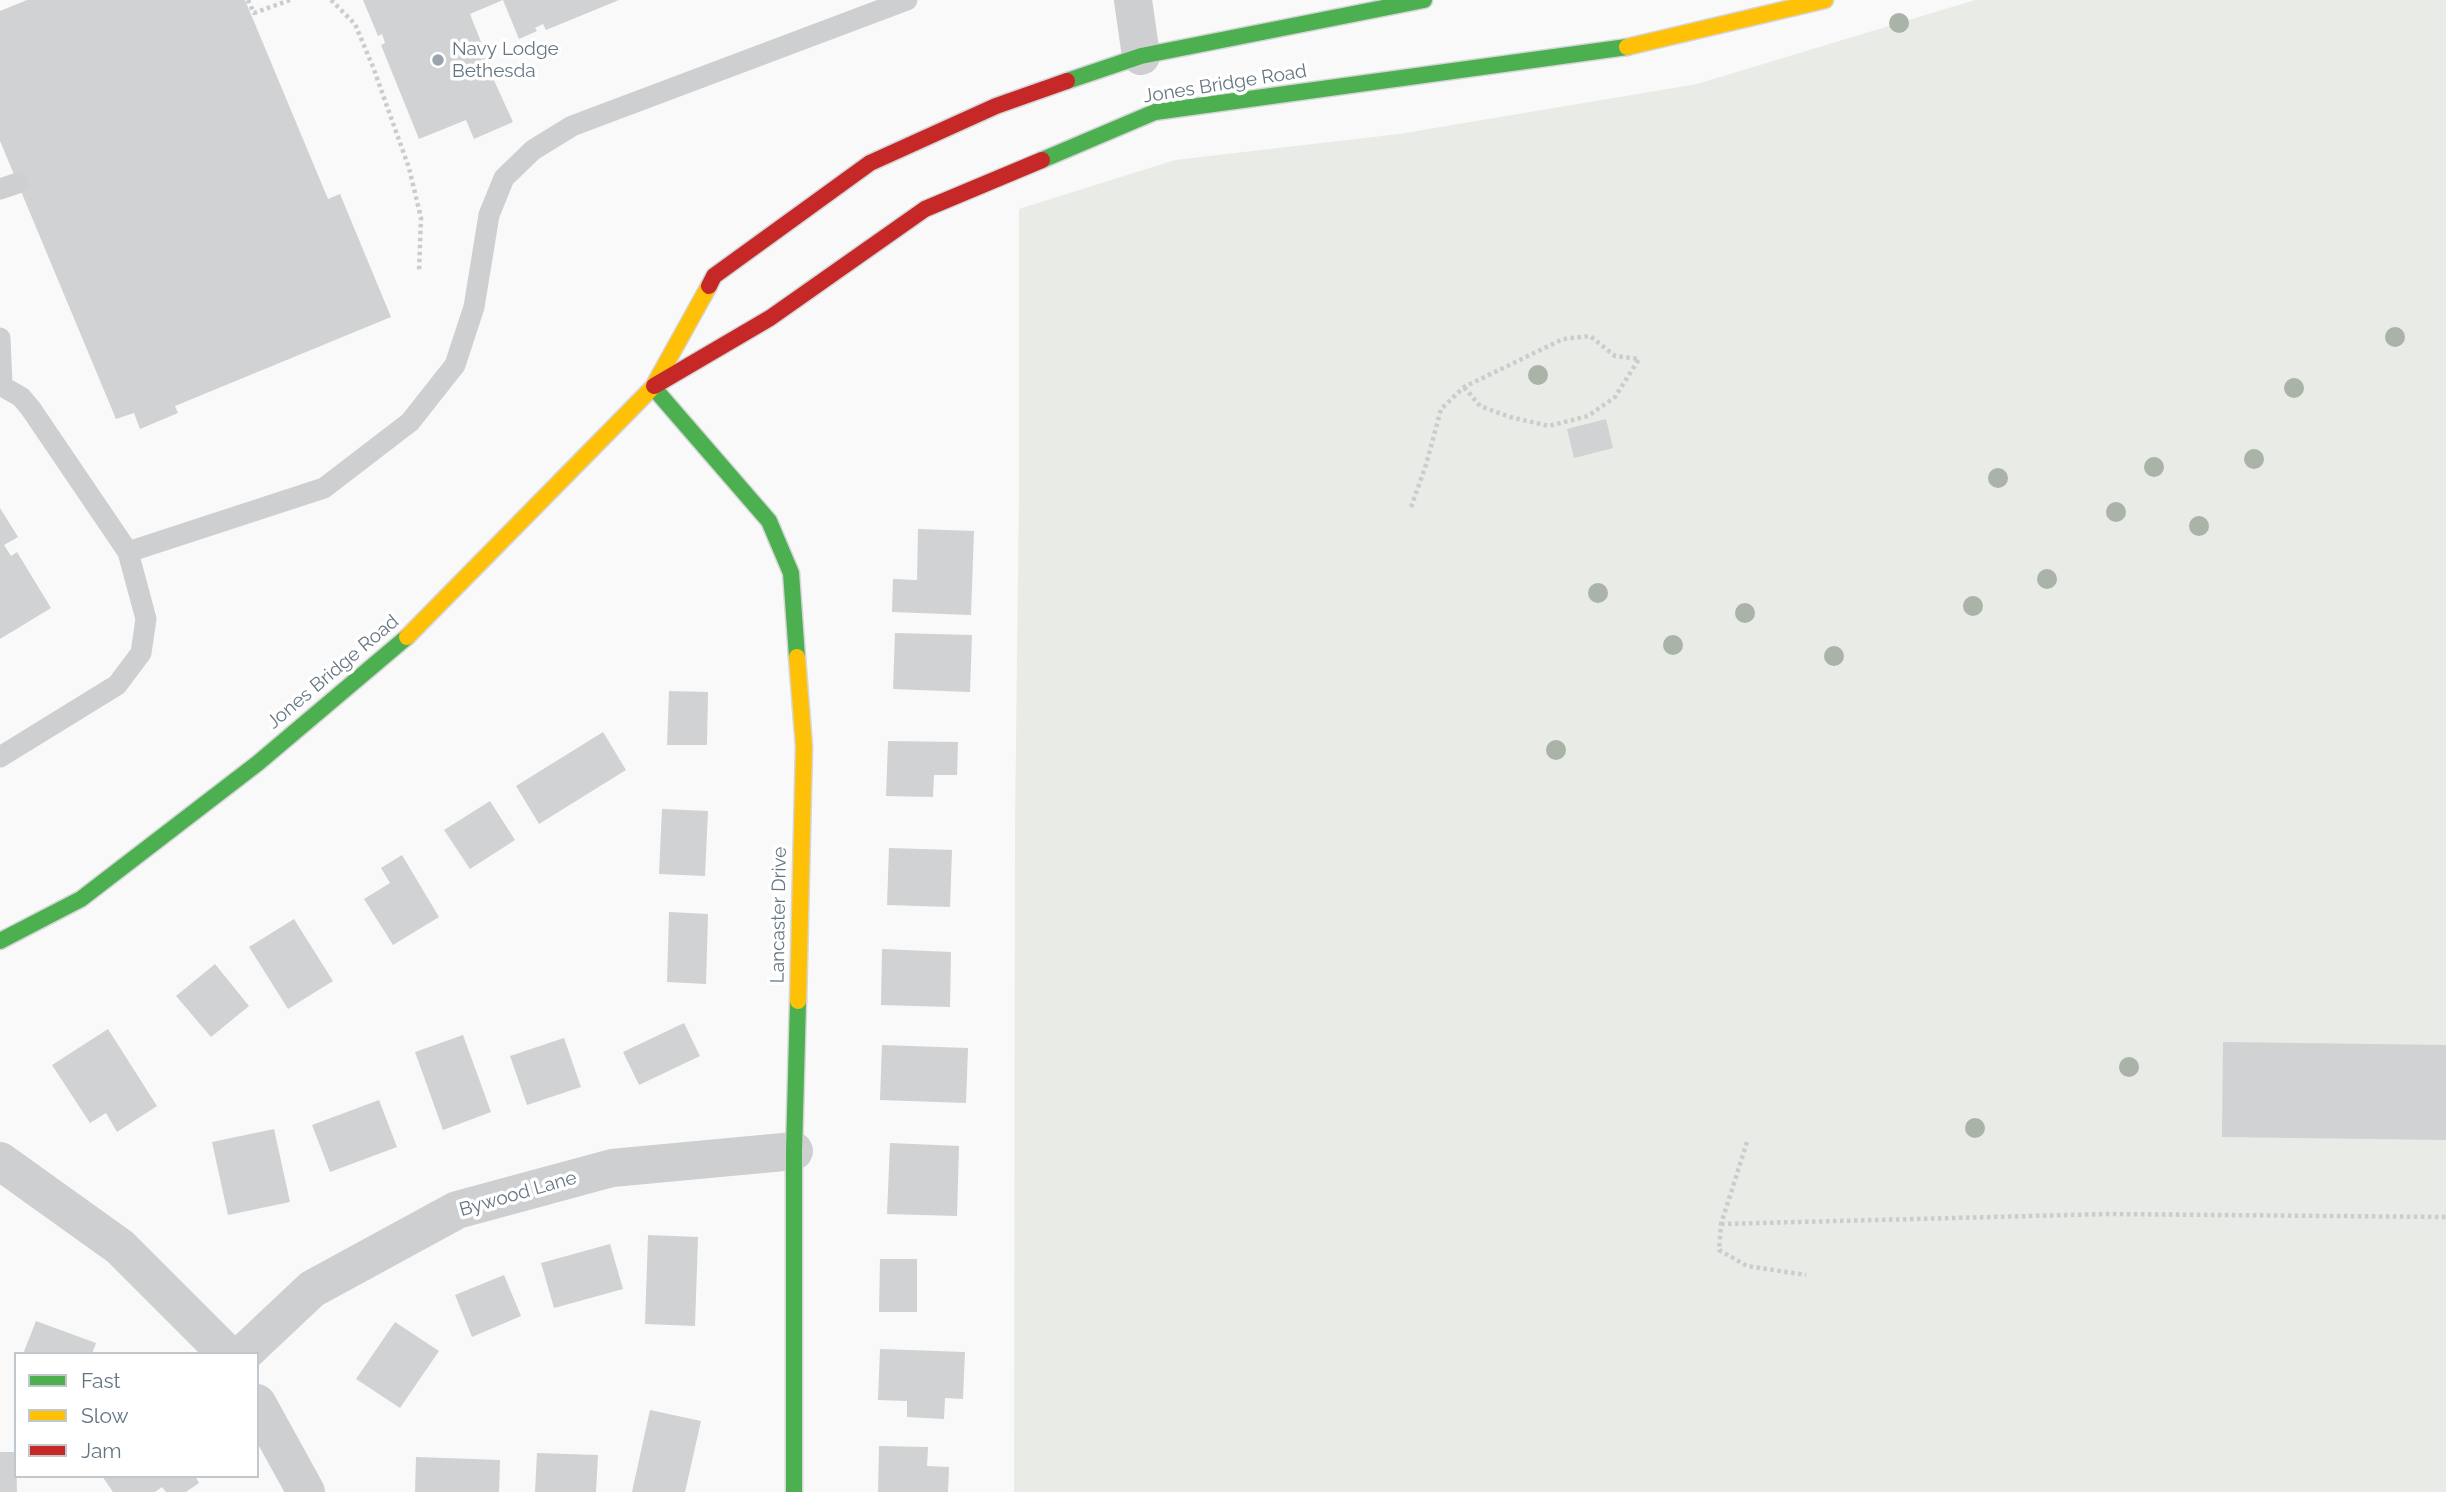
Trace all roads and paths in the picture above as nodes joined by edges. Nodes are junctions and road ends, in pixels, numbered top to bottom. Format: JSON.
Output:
{"nodes":[{"id":1,"x":248,"y":0,"type":"edge"},
{"id":2,"x":290,"y":0,"type":"edge"},
{"id":3,"x":331,"y":0,"type":"edge"},
{"id":4,"x":908,"y":0,"type":"edge"},
{"id":5,"x":1133,"y":0,"type":"edge"},
{"id":6,"x":1424,"y":0,"type":"edge"},
{"id":7,"x":1825,"y":0,"type":"edge"},
{"id":8,"x":1142,"y":62,"type":"junction"},
{"id":9,"x":419,"y":272,"type":"dead end"},
{"id":10,"x":0,"y":338,"type":"edge"},
{"id":11,"x":1,"y":385,"type":"edge"},
{"id":12,"x":653,"y":387,"type":"junction"},
{"id":13,"x":1464,"y":387,"type":"junction"},
{"id":14,"x":1411,"y":507,"type":"dead end"},
{"id":15,"x":128,"y":552,"type":"junction"},
{"id":16,"x":0,"y":757,"type":"edge"},
{"id":17,"x":0,"y":941,"type":"edge"},
{"id":18,"x":1747,"y":1142,"type":"dead end"},
{"id":19,"x":794,"y":1151,"type":"junction"},
{"id":20,"x":0,"y":1161,"type":"edge"},
{"id":21,"x":2446,"y":1217,"type":"edge"},
{"id":22,"x":1721,"y":1224,"type":"junction"},
{"id":23,"x":1806,"y":1275,"type":"dead end"},
{"id":24,"x":225,"y":1352,"type":"edge"},
{"id":25,"x":245,"y":1352,"type":"edge"},
{"id":26,"x":259,"y":1407,"type":"edge"},
{"id":27,"x":306,"y":1492,"type":"edge"},
{"id":28,"x":794,"y":1492,"type":"edge"}],
"edges":[{"from":1,"to":2,"type":"path"},
{"from":3,"to":9,"type":"path"},
{"from":4,"to":15,"type":"lane"},
{"from":5,"to":8,"type":"street"},
{"from":6,"to":8,"type":"main road","name":"Jones Bridge Road"},
{"from":7,"to":12,"type":"main road","name":"Jones Bridge Road"},
{"from":8,"to":12,"type":"main road","name":"Jones Bridge Road"},
{"from":10,"to":11,"type":"lane"},
{"from":11,"to":15,"type":"lane"},
{"from":12,"to":17,"type":"main road","name":"Jones Bridge Road"},
{"from":12,"to":19,"type":"main road","name":"Lancaster Drive"},
{"from":13,"to":13,"type":"path"},
{"from":13,"to":14,"type":"path"},
{"from":15,"to":16,"type":"lane"},
{"from":18,"to":22,"type":"path"},
{"from":19,"to":25,"type":"street","name":"Bywood Lane"},
{"from":19,"to":28,"type":"main road","name":"Lancaster Drive"},
{"from":20,"to":24,"type":"street"},
{"from":21,"to":22,"type":"path"},
{"from":22,"to":23,"type":"path"},
{"from":26,"to":27,"type":"street"}]}
